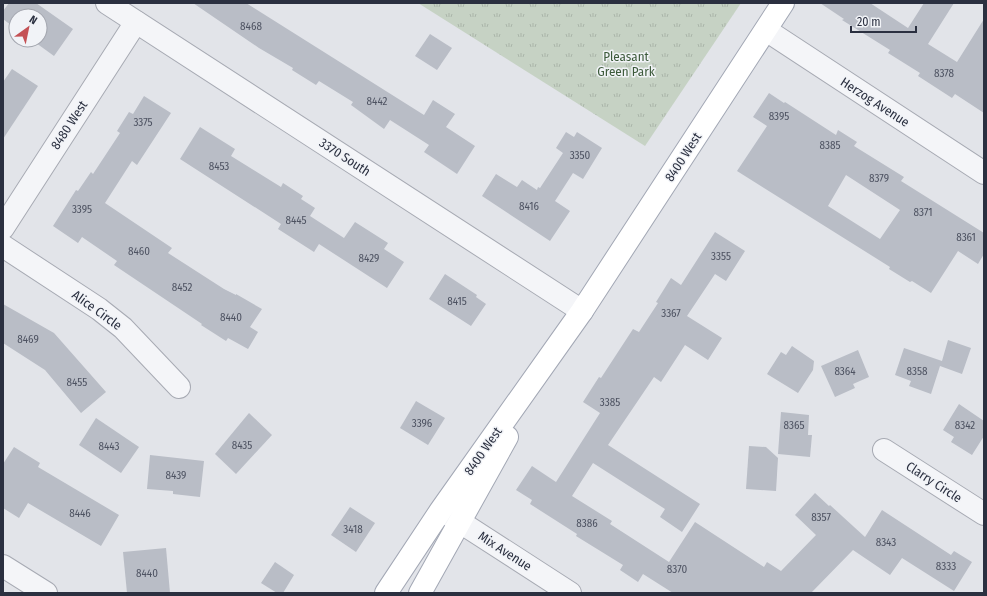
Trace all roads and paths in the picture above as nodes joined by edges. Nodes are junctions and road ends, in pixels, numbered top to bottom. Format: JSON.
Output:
{"nodes":[{"id":1,"x":107,"y":3,"type":"edge"},
{"id":2,"x":783,"y":3,"type":"edge"},
{"id":3,"x":136,"y":22,"type":"junction"},
{"id":4,"x":766,"y":30,"type":"junction"},
{"id":5,"x":984,"y":173,"type":"edge"},
{"id":6,"x":3,"y":228,"type":"edge"},
{"id":7,"x":3,"y":246,"type":"edge"},
{"id":8,"x":582,"y":311,"type":"junction"},
{"id":9,"x":179,"y":386,"type":"dead end"},
{"id":10,"x":884,"y":450,"type":"dead end"},
{"id":11,"x":441,"y":510,"type":"junction"},
{"id":12,"x":984,"y":514,"type":"edge"},
{"id":13,"x":460,"y":522,"type":"junction"},
{"id":14,"x":3,"y":566,"type":"edge"},
{"id":15,"x":46,"y":593,"type":"edge"},
{"id":16,"x":386,"y":593,"type":"edge"},
{"id":17,"x":420,"y":593,"type":"edge"},
{"id":18,"x":570,"y":593,"type":"edge"}],
"edges":[{"from":1,"to":3,"type":"street","name":"3370 South"},
{"from":2,"to":4,"type":"main road","name":"8400 West"},
{"from":3,"to":6,"type":"street","name":"8480 West"},
{"from":3,"to":8,"type":"street","name":"3370 South"},
{"from":4,"to":5,"type":"street","name":"Herzog Avenue"},
{"from":4,"to":8,"type":"main road","name":"8400 West"},
{"from":7,"to":9,"type":"street","name":"Alice Circle"},
{"from":8,"to":11,"type":"main road","name":"8400 West"},
{"from":8,"to":13,"type":"main road","name":"8400 West"},
{"from":10,"to":12,"type":"street","name":"Clarry Circle"},
{"from":11,"to":13,"type":"street","name":"Mix Avenue"},
{"from":11,"to":16,"type":"main road","name":"8400 West"},
{"from":13,"to":17,"type":"main road","name":"8400 West"},
{"from":13,"to":18,"type":"street","name":"Mix Avenue"},
{"from":14,"to":15,"type":"street"}]}
